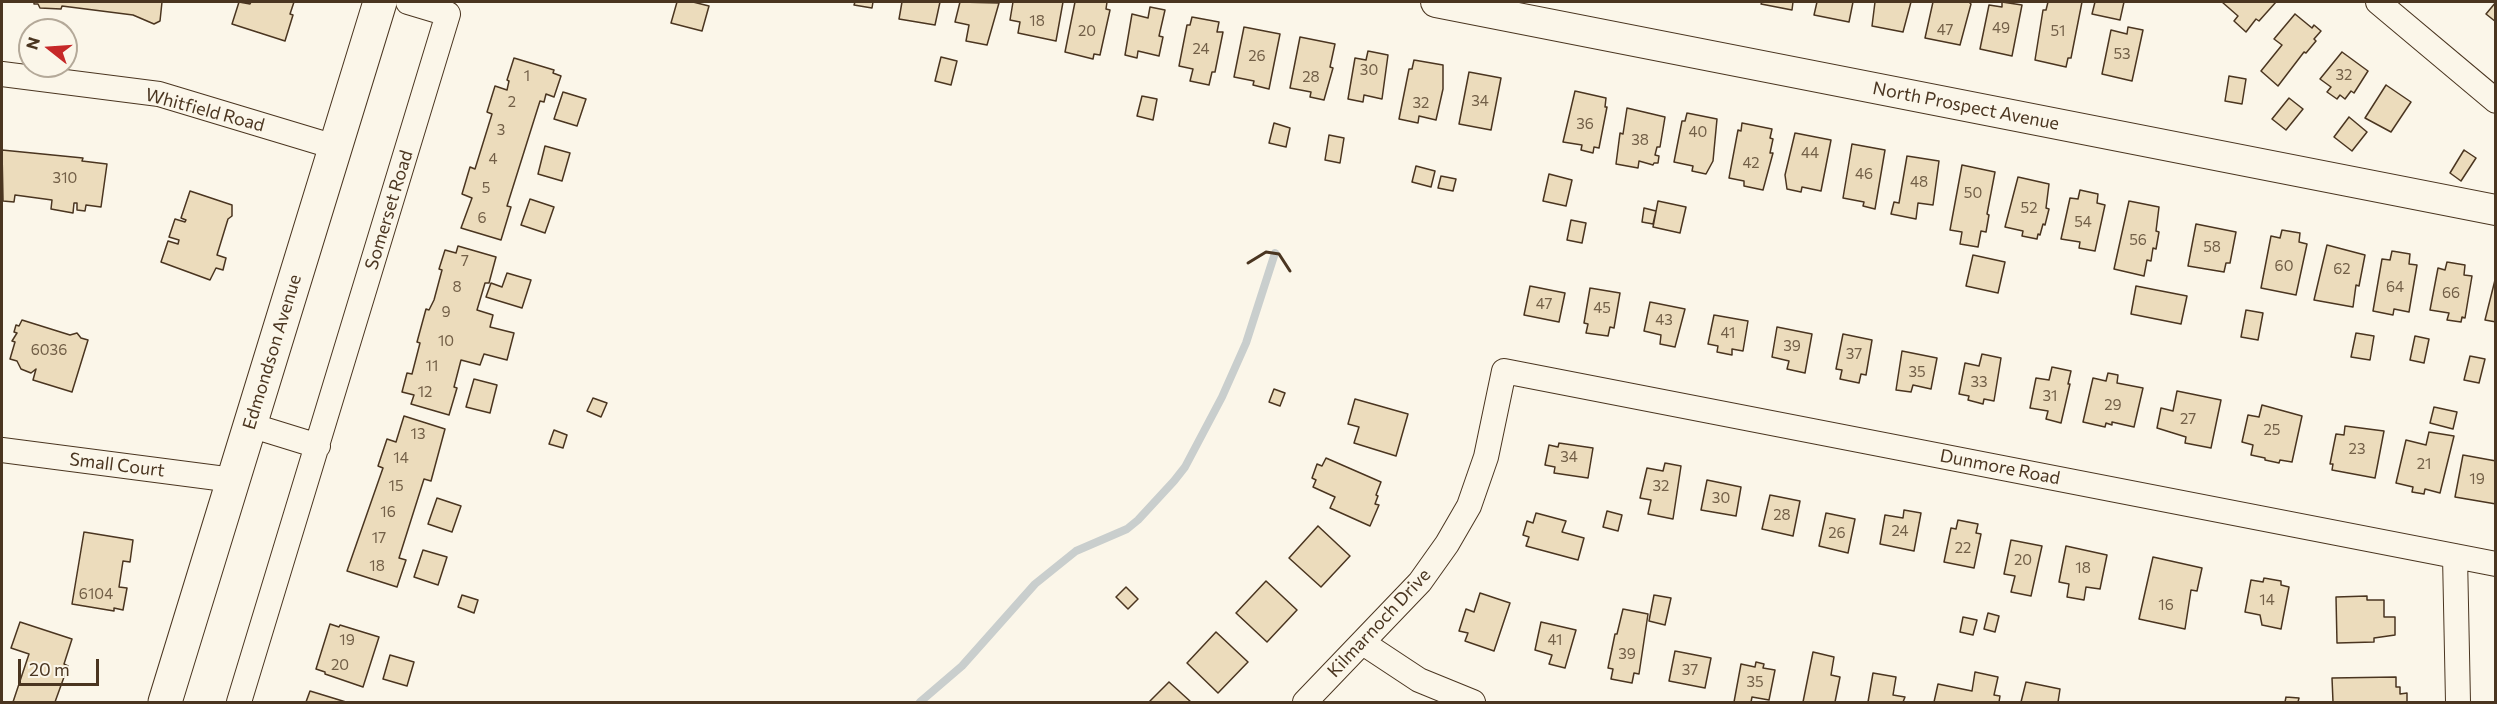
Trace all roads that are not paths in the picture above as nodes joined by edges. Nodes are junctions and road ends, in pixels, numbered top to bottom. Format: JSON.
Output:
{"nodes":[{"id":1,"x":380,"y":2,"type":"edge"},
{"id":2,"x":408,"y":2,"type":"edge"},
{"id":3,"x":1436,"y":2,"type":"edge"},
{"id":4,"x":2378,"y":2,"type":"edge"},
{"id":5,"x":2,"y":74,"type":"edge"},
{"id":6,"x":2496,"y":101,"type":"edge"},
{"id":7,"x":334,"y":147,"type":"junction"},
{"id":8,"x":2496,"y":210,"type":"edge"},
{"id":9,"x":1504,"y":371,"type":"joint"},
{"id":10,"x":250,"y":425,"type":"junction"},
{"id":11,"x":318,"y":446,"type":"junction"},
{"id":12,"x":2,"y":450,"type":"edge"},
{"id":13,"x":233,"y":480,"type":"junction"},
{"id":14,"x":2455,"y":556,"type":"junction"},
{"id":15,"x":2496,"y":564,"type":"edge"},
{"id":16,"x":1363,"y":643,"type":"junction"},
{"id":17,"x":165,"y":702,"type":"edge"},
{"id":18,"x":239,"y":702,"type":"edge"},
{"id":19,"x":1305,"y":702,"type":"edge"},
{"id":20,"x":1473,"y":702,"type":"edge"},
{"id":21,"x":2458,"y":702,"type":"edge"}],
"edges":[{"from":1,"to":7,"type":"main road","name":"Edmondson Avenue"},
{"from":2,"to":11,"type":"street","name":"Somerset Road"},
{"from":3,"to":8,"type":"street","name":"North Prospect Avenue"},
{"from":4,"to":6,"type":"street"},
{"from":5,"to":7,"type":"street","name":"Whitfield Road"},
{"from":7,"to":10,"type":"main road","name":"Edmondson Avenue"},
{"from":9,"to":14,"type":"street","name":"Dunmore Road"},
{"from":9,"to":16,"type":"street","name":"Kilmarnoch Drive"},
{"from":10,"to":11,"type":"street"},
{"from":10,"to":13,"type":"main road","name":"Edmondson Avenue"},
{"from":11,"to":18,"type":"street","name":"Somerset Road"},
{"from":12,"to":13,"type":"street","name":"Small Court"},
{"from":13,"to":17,"type":"main road","name":"Edmondson Avenue"},
{"from":14,"to":15,"type":"street","name":"Dunmore Road"},
{"from":14,"to":21,"type":"street"},
{"from":16,"to":19,"type":"street","name":"Kilmarnoch Drive"},
{"from":16,"to":20,"type":"street"}]}
